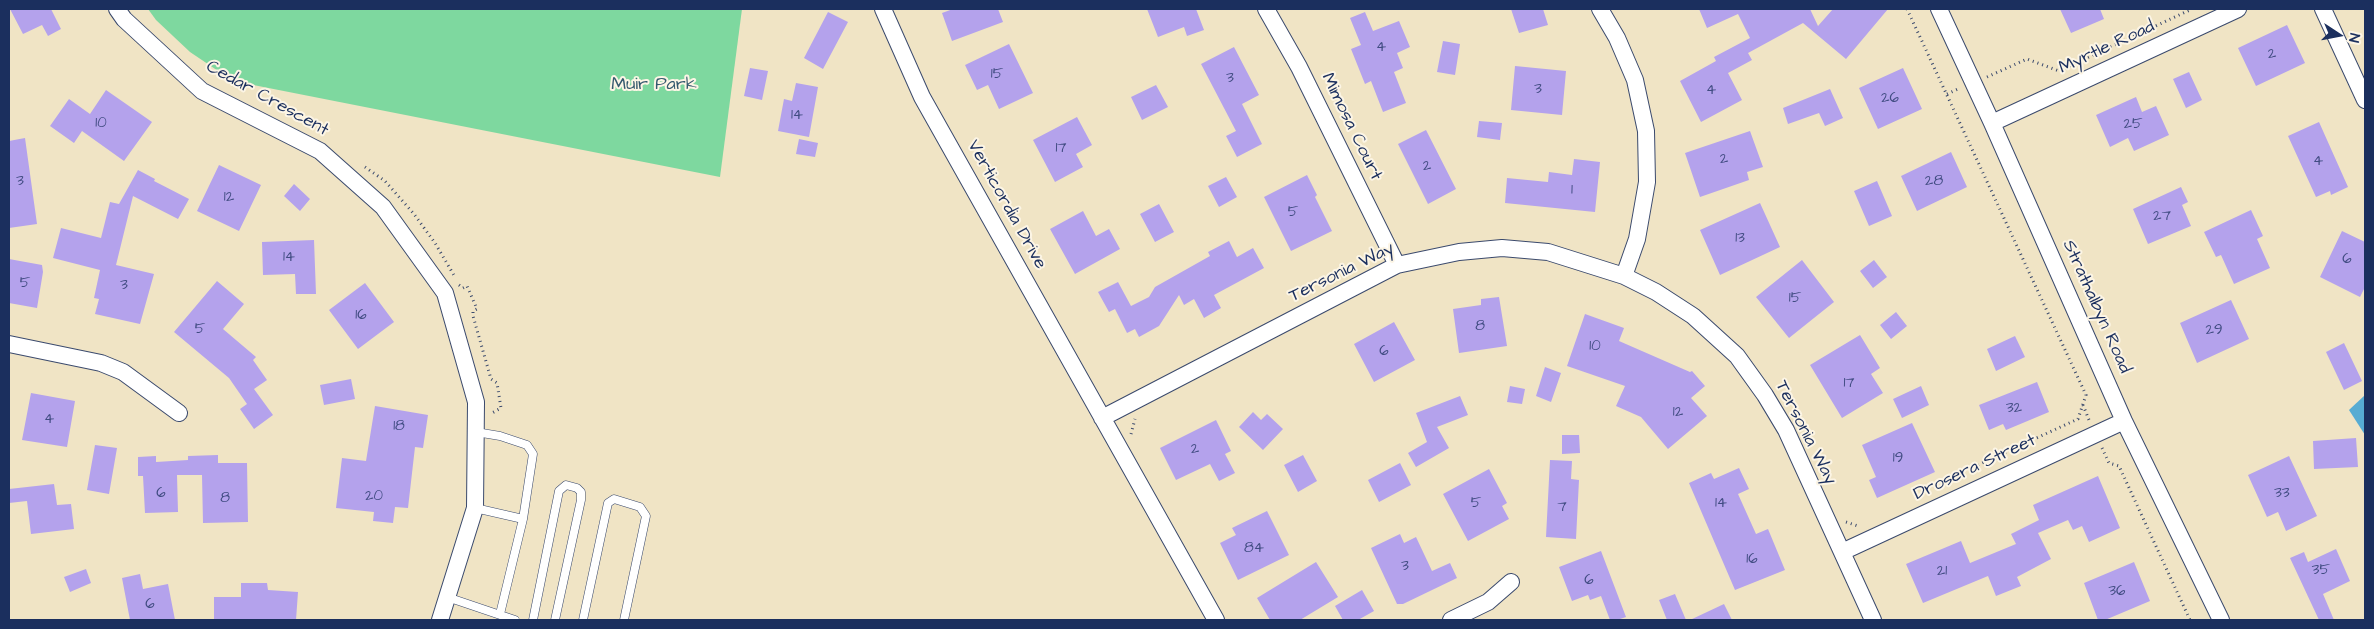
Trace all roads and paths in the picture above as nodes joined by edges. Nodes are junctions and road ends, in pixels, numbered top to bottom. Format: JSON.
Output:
{"nodes":[{"id":1,"x":117,"y":9,"type":"edge"},
{"id":2,"x":883,"y":9,"type":"edge"},
{"id":3,"x":1266,"y":9,"type":"edge"},
{"id":4,"x":1600,"y":9,"type":"edge"},
{"id":5,"x":1907,"y":9,"type":"edge"},
{"id":6,"x":1939,"y":9,"type":"edge"},
{"id":7,"x":2192,"y":9,"type":"edge"},
{"id":8,"x":2238,"y":9,"type":"edge"},
{"id":9,"x":2323,"y":9,"type":"edge"},
{"id":10,"x":1982,"y":79,"type":"dead end"},
{"id":11,"x":1961,"y":88,"type":"dead end"},
{"id":12,"x":1946,"y":94,"type":"junction"},
{"id":13,"x":2365,"y":100,"type":"edge"},
{"id":14,"x":1992,"y":123,"type":"junction"},
{"id":15,"x":1397,"y":265,"type":"junction"},
{"id":16,"x":1624,"y":276,"type":"junction"},
{"id":17,"x":467,"y":286,"type":"dead end"},
{"id":18,"x":9,"y":344,"type":"edge"},
{"id":19,"x":2082,"y":405,"type":"junction"},
{"id":20,"x":501,"y":408,"type":"dead end"},
{"id":21,"x":179,"y":412,"type":"dead end"},
{"id":22,"x":1139,"y":415,"type":"dead end"},
{"id":23,"x":1102,"y":418,"type":"junction"},
{"id":24,"x":2089,"y":419,"type":"dead end"},
{"id":25,"x":2124,"y":421,"type":"junction"},
{"id":26,"x":476,"y":432,"type":"junction"},
{"id":27,"x":1131,"y":436,"type":"dead end"},
{"id":28,"x":2102,"y":448,"type":"dead end"},
{"id":29,"x":1966,"y":480,"type":"dead end"},
{"id":30,"x":475,"y":508,"type":"junction"},
{"id":31,"x":523,"y":519,"type":"junction"},
{"id":32,"x":1844,"y":520,"type":"dead end"},
{"id":33,"x":1864,"y":526,"type":"dead end"},
{"id":34,"x":1842,"y":552,"type":"junction"},
{"id":35,"x":1511,"y":582,"type":"dead end"},
{"id":36,"x":447,"y":597,"type":"junction"},
{"id":37,"x":500,"y":614,"type":"junction"},
{"id":38,"x":440,"y":620,"type":"edge"},
{"id":39,"x":515,"y":620,"type":"edge"},
{"id":40,"x":533,"y":620,"type":"edge"},
{"id":41,"x":555,"y":620,"type":"edge"},
{"id":42,"x":583,"y":620,"type":"edge"},
{"id":43,"x":624,"y":620,"type":"edge"},
{"id":44,"x":1216,"y":620,"type":"edge"},
{"id":45,"x":1451,"y":620,"type":"edge"},
{"id":46,"x":1873,"y":620,"type":"edge"},
{"id":47,"x":2190,"y":620,"type":"edge"},
{"id":48,"x":2221,"y":620,"type":"edge"}],
"edges":[{"from":1,"to":26,"type":"street","name":"Cedar Crescent"},
{"from":2,"to":23,"type":"street","name":"Verticordia Drive"},
{"from":3,"to":15,"type":"street","name":"Mimosa Court"},
{"from":4,"to":16,"type":"street"},
{"from":5,"to":12,"type":"path"},
{"from":6,"to":14,"type":"street","name":"Strathalbyn Road"},
{"from":7,"to":10,"type":"path"},
{"from":8,"to":14,"type":"street","name":"Myrtle Road"},
{"from":9,"to":13,"type":"street"},
{"from":11,"to":12,"type":"path"},
{"from":12,"to":19,"type":"path"},
{"from":14,"to":25,"type":"street","name":"Strathalbyn Road"},
{"from":15,"to":16,"type":"street","name":"Tersonia Way"},
{"from":15,"to":23,"type":"street","name":"Tersonia Way"},
{"from":16,"to":34,"type":"street","name":"Tersonia Way"},
{"from":17,"to":20,"type":"path"},
{"from":18,"to":21,"type":"street"},
{"from":19,"to":24,"type":"path"},
{"from":19,"to":29,"type":"path"},
{"from":22,"to":27,"type":"path"},
{"from":23,"to":44,"type":"street"},
{"from":25,"to":34,"type":"street","name":"Drosera Street"},
{"from":25,"to":48,"type":"street","name":"Strathalbyn Road"},
{"from":26,"to":30,"type":"street","name":"Cedar Crescent"},
{"from":26,"to":31,"type":"lane"},
{"from":28,"to":47,"type":"path"},
{"from":30,"to":31,"type":"lane"},
{"from":30,"to":36,"type":"street","name":"Cedar Crescent"},
{"from":31,"to":37,"type":"lane"},
{"from":32,"to":33,"type":"path"},
{"from":34,"to":46,"type":"street","name":"Tersonia Way"},
{"from":35,"to":45,"type":"street"},
{"from":36,"to":37,"type":"lane"},
{"from":36,"to":38,"type":"street","name":"Cedar Crescent"},
{"from":37,"to":39,"type":"lane"},
{"from":40,"to":41,"type":"lane"},
{"from":42,"to":43,"type":"lane"}]}
